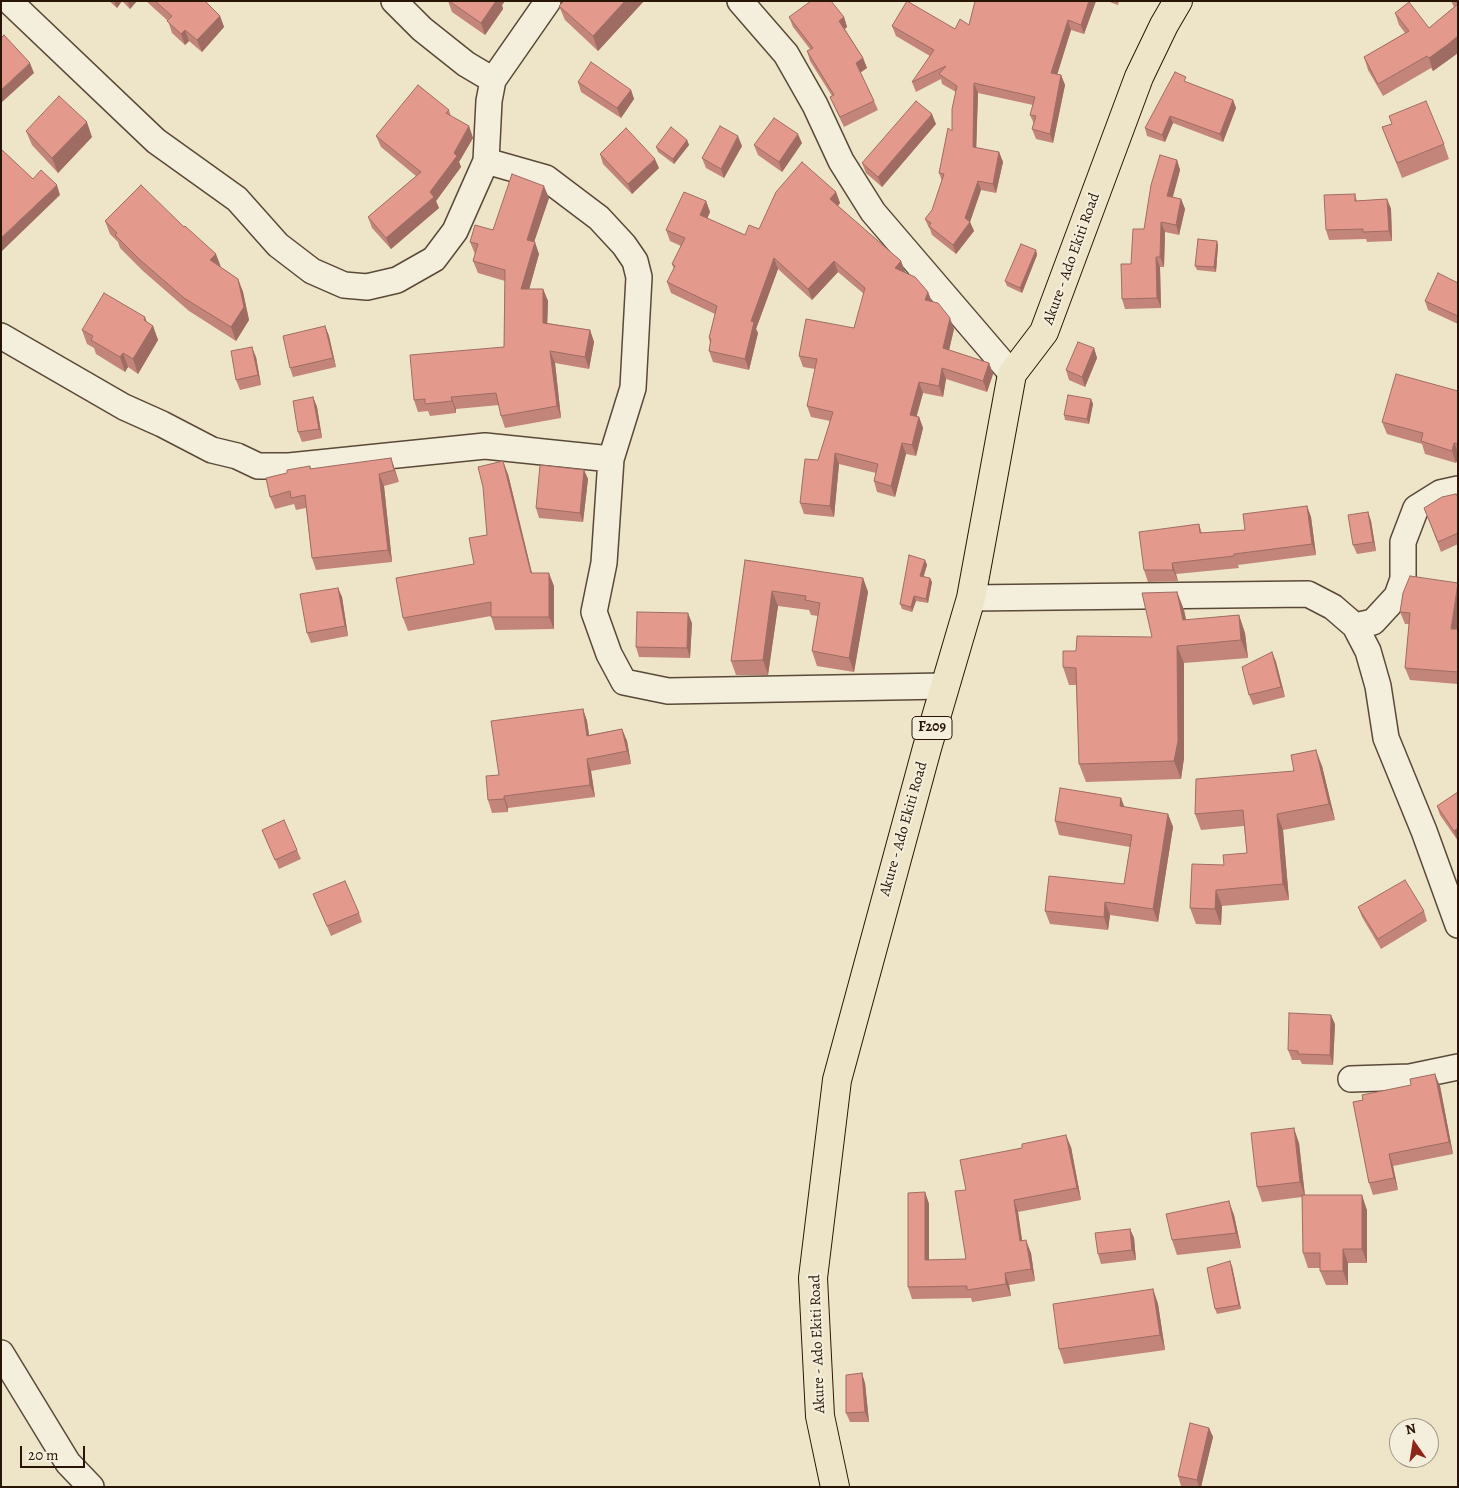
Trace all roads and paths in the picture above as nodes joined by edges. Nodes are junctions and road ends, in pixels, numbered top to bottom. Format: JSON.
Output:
{"nodes":[{"id":1,"x":9,"y":1,"type":"edge"},
{"id":2,"x":394,"y":1,"type":"edge"},
{"id":3,"x":548,"y":1,"type":"edge"},
{"id":4,"x":740,"y":1,"type":"edge"},
{"id":5,"x":1178,"y":1,"type":"edge"},
{"id":6,"x":493,"y":80,"type":"junction"},
{"id":7,"x":486,"y":161,"type":"junction"},
{"id":8,"x":1,"y":336,"type":"edge"},
{"id":9,"x":1012,"y":374,"type":"junction"},
{"id":10,"x":611,"y":459,"type":"junction"},
{"id":11,"x":1458,"y":489,"type":"edge"},
{"id":12,"x":972,"y":598,"type":"junction"},
{"id":13,"x":1355,"y":626,"type":"junction"},
{"id":14,"x":945,"y":686,"type":"junction"},
{"id":15,"x":1458,"y":925,"type":"edge"},
{"id":16,"x":1458,"y":1067,"type":"edge"},
{"id":17,"x":1351,"y":1079,"type":"dead end"},
{"id":18,"x":1,"y":1353,"type":"edge"},
{"id":19,"x":92,"y":1487,"type":"edge"},
{"id":20,"x":835,"y":1487,"type":"edge"}],
"edges":[{"from":1,"to":7,"type":"street"},
{"from":2,"to":6,"type":"street"},
{"from":3,"to":6,"type":"street"},
{"from":4,"to":9,"type":"street"},
{"from":5,"to":9,"type":"main road","name":"Akure - Ado Ekiti Road","number":"F209"},
{"from":6,"to":7,"type":"street"},
{"from":7,"to":10,"type":"street"},
{"from":8,"to":10,"type":"street"},
{"from":9,"to":12,"type":"main road","name":"Akure - Ado Ekiti Road","number":"F209"},
{"from":10,"to":14,"type":"street"},
{"from":11,"to":13,"type":"street"},
{"from":12,"to":13,"type":"street"},
{"from":12,"to":14,"type":"main road","name":"Akure - Ado Ekiti Road","number":"F209"},
{"from":13,"to":15,"type":"street"},
{"from":14,"to":20,"type":"main road","name":"Akure - Ado Ekiti Road","number":"F209"},
{"from":16,"to":17,"type":"street"},
{"from":18,"to":19,"type":"street"}]}
